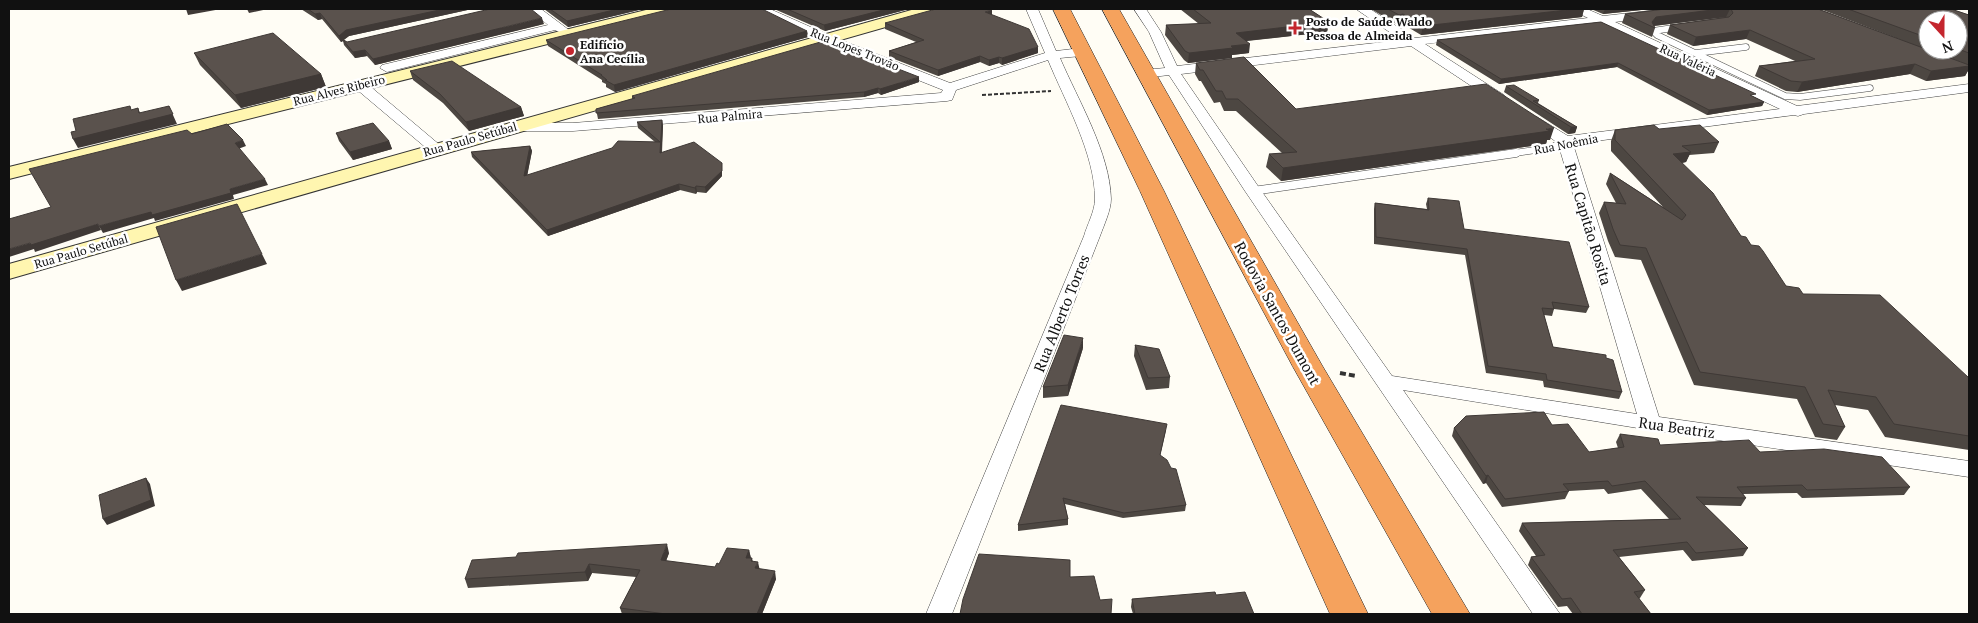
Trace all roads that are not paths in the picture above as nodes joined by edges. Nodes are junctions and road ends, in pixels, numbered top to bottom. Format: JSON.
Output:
{"nodes":[{"id":1,"x":534,"y":9,"type":"edge"},
{"id":2,"x":668,"y":9,"type":"edge"},
{"id":3,"x":761,"y":9,"type":"edge"},
{"id":4,"x":932,"y":9,"type":"edge"},
{"id":5,"x":1032,"y":9,"type":"edge"},
{"id":6,"x":1061,"y":9,"type":"edge"},
{"id":7,"x":1110,"y":9,"type":"edge"},
{"id":8,"x":1140,"y":9,"type":"edge"},
{"id":9,"x":1362,"y":9,"type":"edge"},
{"id":10,"x":1578,"y":9,"type":"edge"},
{"id":11,"x":1693,"y":9,"type":"edge"},
{"id":12,"x":1601,"y":20,"type":"junction"},
{"id":13,"x":1687,"y":26,"type":"edge"},
{"id":14,"x":563,"y":30,"type":"junction"},
{"id":15,"x":827,"y":39,"type":"junction"},
{"id":16,"x":1414,"y":43,"type":"junction"},
{"id":17,"x":1746,"y":47,"type":"dead end"},
{"id":18,"x":1081,"y":52,"type":"junction"},
{"id":19,"x":1697,"y":53,"type":"junction"},
{"id":20,"x":1052,"y":55,"type":"junction"},
{"id":21,"x":1679,"y":56,"type":"junction"},
{"id":22,"x":388,"y":68,"type":"dead end"},
{"id":23,"x":1173,"y":71,"type":"junction"},
{"id":24,"x":1144,"y":74,"type":"junction"},
{"id":25,"x":360,"y":85,"type":"junction"},
{"id":26,"x":1870,"y":88,"type":"dead end"},
{"id":27,"x":1969,"y":88,"type":"edge"},
{"id":28,"x":948,"y":93,"type":"junction"},
{"id":29,"x":1798,"y":112,"type":"junction"},
{"id":30,"x":512,"y":127,"type":"junction"},
{"id":31,"x":1564,"y":141,"type":"junction"},
{"id":32,"x":436,"y":149,"type":"junction"},
{"id":33,"x":9,"y":172,"type":"edge"},
{"id":34,"x":1253,"y":191,"type":"junction"},
{"id":35,"x":9,"y":272,"type":"edge"},
{"id":36,"x":1385,"y":381,"type":"junction"},
{"id":37,"x":1650,"y":423,"type":"junction"},
{"id":38,"x":1969,"y":469,"type":"edge"},
{"id":39,"x":939,"y":614,"type":"edge"},
{"id":40,"x":1349,"y":614,"type":"edge"},
{"id":41,"x":1451,"y":614,"type":"edge"},
{"id":42,"x":1548,"y":614,"type":"edge"}],
"edges":[{"from":1,"to":14,"type":"street"},
{"from":2,"to":14,"type":"street","name":"Rua Alves Ribeiro"},
{"from":3,"to":15,"type":"street","name":"Rua Lopes Trovão"},
{"from":4,"to":15,"type":"street","name":"Rua Paulo Setúbal"},
{"from":5,"to":20,"type":"street","name":"Rua Alberto Torres"},
{"from":6,"to":18,"type":"highway"},
{"from":7,"to":24,"type":"highway","name":"Rodovia Santos Dumont"},
{"from":8,"to":23,"type":"street"},
{"from":9,"to":16,"type":"street"},
{"from":10,"to":12,"type":"street","name":"Rua Valéria"},
{"from":11,"to":12,"type":"street"},
{"from":12,"to":16,"type":"street"},
{"from":12,"to":21,"type":"street","name":"Rua Valéria"},
{"from":13,"to":19,"type":"lane"},
{"from":14,"to":22,"type":"street"},
{"from":14,"to":25,"type":"street","name":"Rua Alves Ribeiro"},
{"from":15,"to":28,"type":"street","name":"Rua Lopes Trovão"},
{"from":15,"to":30,"type":"street","name":"Rua Paulo Setúbal"},
{"from":16,"to":23,"type":"street"},
{"from":16,"to":31,"type":"street"},
{"from":17,"to":19,"type":"lane"},
{"from":18,"to":20,"type":"street","name":"Rua Palmira"},
{"from":18,"to":40,"type":"highway"},
{"from":19,"to":21,"type":"lane"},
{"from":19,"to":26,"type":"lane"},
{"from":20,"to":28,"type":"street","name":"Rua Palmira"},
{"from":20,"to":39,"type":"street","name":"Rua Alberto Torres"},
{"from":21,"to":29,"type":"street","name":"Rua Valéria"},
{"from":23,"to":24,"type":"street"},
{"from":23,"to":34,"type":"street"},
{"from":24,"to":41,"type":"highway","name":"Rodovia Santos Dumont"},
{"from":25,"to":32,"type":"street"},
{"from":25,"to":33,"type":"street","name":"Rua Alves Ribeiro"},
{"from":27,"to":29,"type":"street","name":"Rua Noêmia"},
{"from":28,"to":30,"type":"street","name":"Rua Palmira"},
{"from":29,"to":31,"type":"street","name":"Rua Noêmia"},
{"from":30,"to":32,"type":"street","name":"Rua Paulo Setúbal"},
{"from":31,"to":34,"type":"lane","name":"Rua Noêmia"},
{"from":31,"to":37,"type":"street","name":"Rua Capitão Rosita"},
{"from":32,"to":35,"type":"street","name":"Rua Paulo Setúbal"},
{"from":34,"to":36,"type":"street"},
{"from":36,"to":37,"type":"street","name":"Rua Beatriz"},
{"from":36,"to":42,"type":"street"},
{"from":37,"to":38,"type":"street","name":"Rua Beatriz"}]}
